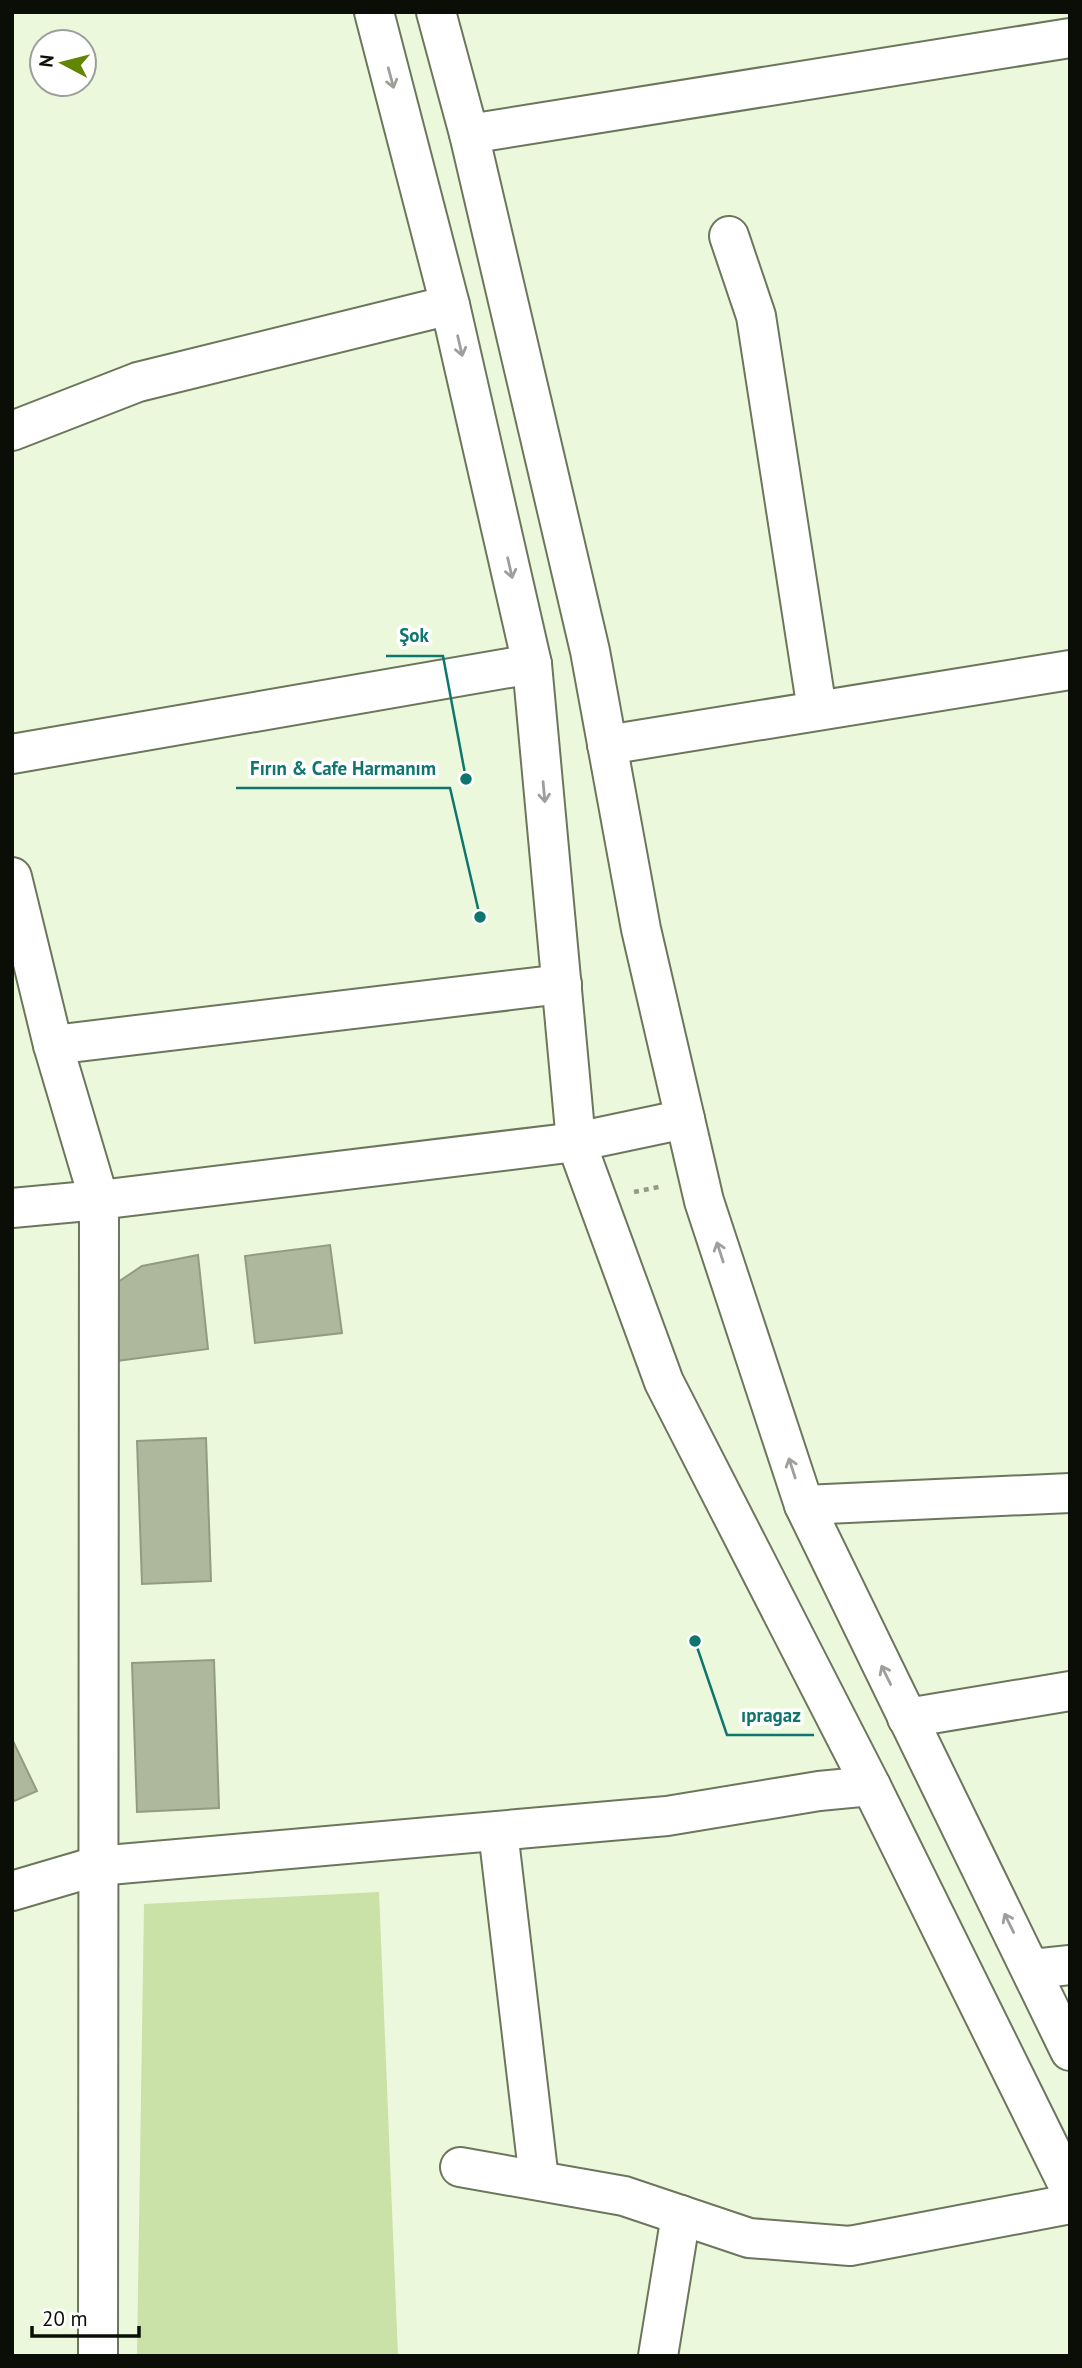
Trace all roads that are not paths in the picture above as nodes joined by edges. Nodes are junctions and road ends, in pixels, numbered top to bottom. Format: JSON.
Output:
{"nodes":[{"id":1,"x":374,"y":12,"type":"edge"},
{"id":2,"x":436,"y":12,"type":"edge"},
{"id":3,"x":1070,"y":38,"type":"edge"},
{"id":4,"x":469,"y":134,"type":"junction"},
{"id":5,"x":729,"y":236,"type":"dead end"},
{"id":6,"x":450,"y":305,"type":"junction"},
{"id":7,"x":12,"y":431,"type":"edge"},
{"id":8,"x":532,"y":664,"type":"junction"},
{"id":9,"x":1070,"y":670,"type":"edge"},
{"id":10,"x":817,"y":710,"type":"junction"},
{"id":11,"x":607,"y":745,"type":"junction"},
{"id":12,"x":12,"y":754,"type":"edge"},
{"id":13,"x":12,"y":877,"type":"edge"},
{"id":14,"x":562,"y":984,"type":"junction"},
{"id":15,"x":53,"y":1045,"type":"junction"},
{"id":16,"x":685,"y":1119,"type":"junction"},
{"id":17,"x":576,"y":1142,"type":"junction"},
{"id":18,"x":99,"y":1200,"type":"junction"},
{"id":19,"x":12,"y":1208,"type":"edge"},
{"id":20,"x":1070,"y":1493,"type":"edge"},
{"id":21,"x":804,"y":1505,"type":"junction"},
{"id":22,"x":1070,"y":1691,"type":"edge"},
{"id":23,"x":907,"y":1718,"type":"junction"},
{"id":24,"x":871,"y":1786,"type":"junction"},
{"id":25,"x":498,"y":1831,"type":"junction"},
{"id":26,"x":97,"y":1866,"type":"junction"},
{"id":27,"x":12,"y":1891,"type":"edge"},
{"id":28,"x":1070,"y":1965,"type":"edge"},
{"id":29,"x":1032,"y":1969,"type":"junction"},
{"id":30,"x":1070,"y":2051,"type":"edge"},
{"id":31,"x":460,"y":2167,"type":"dead end"},
{"id":32,"x":539,"y":2180,"type":"junction"},
{"id":33,"x":1070,"y":2189,"type":"edge"},
{"id":34,"x":1070,"y":2204,"type":"edge"},
{"id":35,"x":681,"y":2215,"type":"junction"},
{"id":36,"x":98,"y":2356,"type":"edge"},
{"id":37,"x":658,"y":2356,"type":"edge"}],
"edges":[{"from":1,"to":6,"type":"street","one_way":true},
{"from":2,"to":4,"type":"street"},
{"from":3,"to":4,"type":"street"},
{"from":4,"to":11,"type":"street"},
{"from":5,"to":10,"type":"street"},
{"from":6,"to":7,"type":"street"},
{"from":6,"to":8,"type":"street","one_way":true},
{"from":8,"to":12,"type":"street"},
{"from":8,"to":14,"type":"street","one_way":true},
{"from":9,"to":10,"type":"street"},
{"from":10,"to":11,"type":"street"},
{"from":11,"to":16,"type":"street"},
{"from":13,"to":15,"type":"street"},
{"from":14,"to":15,"type":"street"},
{"from":14,"to":17,"type":"street"},
{"from":15,"to":18,"type":"street"},
{"from":16,"to":17,"type":"street"},
{"from":21,"to":16,"type":"street","one_way":true},
{"from":17,"to":18,"type":"street"},
{"from":17,"to":24,"type":"street"},
{"from":18,"to":19,"type":"street"},
{"from":18,"to":26,"type":"street"},
{"from":20,"to":21,"type":"street"},
{"from":23,"to":21,"type":"street","one_way":true},
{"from":22,"to":23,"type":"street"},
{"from":29,"to":23,"type":"street","one_way":true},
{"from":24,"to":25,"type":"street"},
{"from":24,"to":33,"type":"street"},
{"from":25,"to":26,"type":"street"},
{"from":25,"to":32,"type":"street"},
{"from":26,"to":27,"type":"street"},
{"from":26,"to":36,"type":"street"},
{"from":28,"to":29,"type":"street"},
{"from":29,"to":30,"type":"street"},
{"from":31,"to":32,"type":"street"},
{"from":32,"to":35,"type":"street"},
{"from":34,"to":35,"type":"street"},
{"from":35,"to":37,"type":"street"}]}
